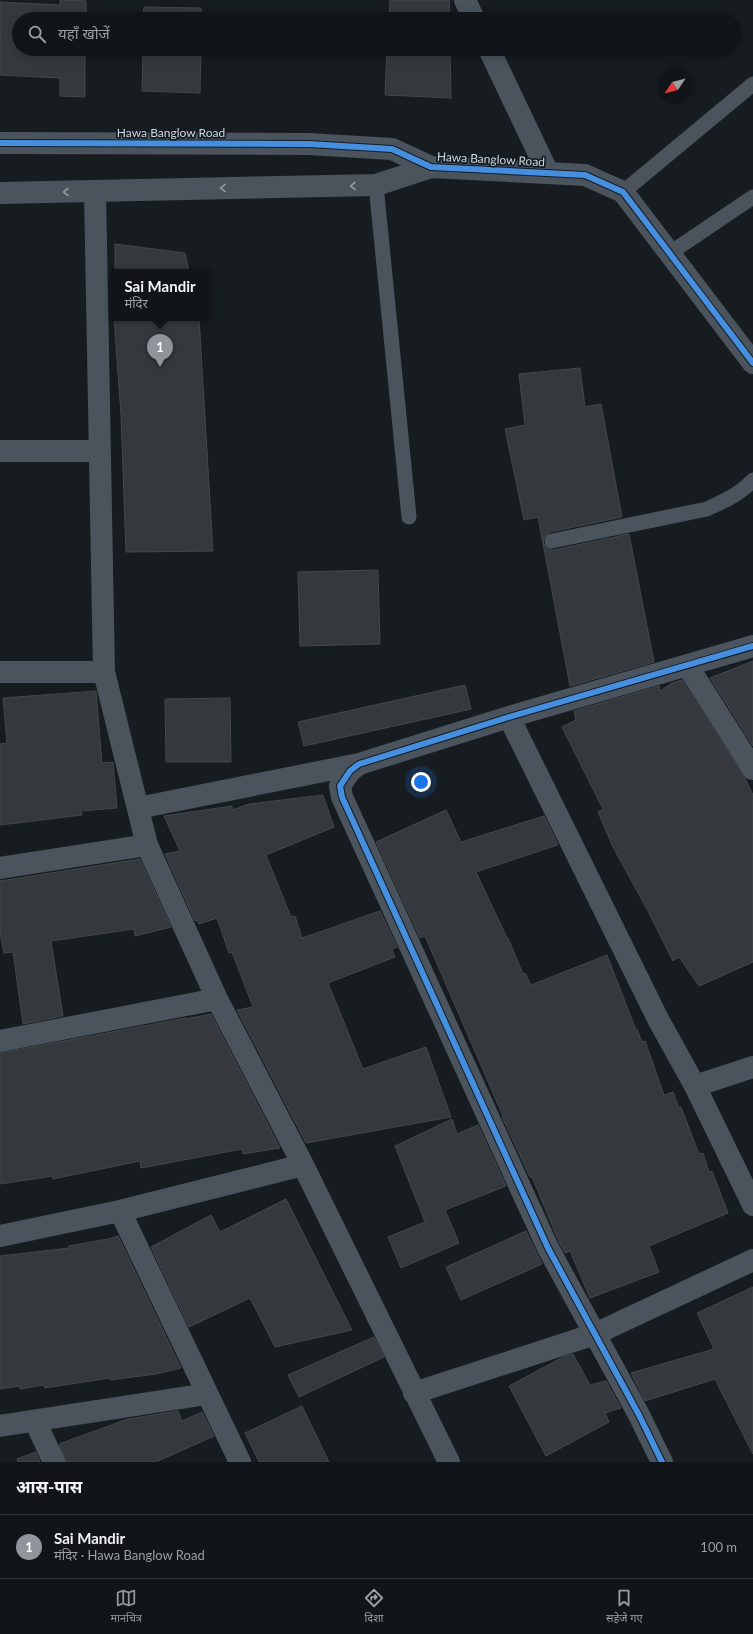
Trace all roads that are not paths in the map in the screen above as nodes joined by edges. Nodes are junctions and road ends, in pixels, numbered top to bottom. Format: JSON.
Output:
{"nodes":[{"id":1,"x":465,"y":0,"type":"edge"},
{"id":2,"x":471,"y":12,"type":"edge"},
{"id":3,"x":492,"y":56,"type":"edge"},
{"id":4,"x":753,"y":84,"type":"edge"},
{"id":5,"x":0,"y":143,"type":"edge"},
{"id":6,"x":431,"y":167,"type":"junction"},
{"id":7,"x":548,"y":173,"type":"junction"},
{"id":8,"x":376,"y":186,"type":"junction"},
{"id":9,"x":95,"y":191,"type":"junction"},
{"id":10,"x":623,"y":192,"type":"junction"},
{"id":11,"x":0,"y":193,"type":"edge"},
{"id":12,"x":753,"y":197,"type":"edge"},
{"id":13,"x":670,"y":253,"type":"junction"},
{"id":14,"x":753,"y":363,"type":"edge"},
{"id":15,"x":0,"y":451,"type":"edge"},
{"id":16,"x":100,"y":451,"type":"junction"},
{"id":17,"x":753,"y":480,"type":"edge"},
{"id":18,"x":409,"y":517,"type":"dead end"},
{"id":19,"x":552,"y":541,"type":"dead end"},
{"id":20,"x":753,"y":646,"type":"edge"},
{"id":21,"x":688,"y":665,"type":"junction"},
{"id":22,"x":0,"y":672,"type":"edge"},
{"id":23,"x":104,"y":672,"type":"junction"},
{"id":24,"x":509,"y":717,"type":"junction"},
{"id":25,"x":359,"y":764,"type":"junction"},
{"id":26,"x":753,"y":769,"type":"edge"},
{"id":27,"x":138,"y":808,"type":"junction"},
{"id":28,"x":147,"y":845,"type":"junction"},
{"id":29,"x":0,"y":868,"type":"edge"},
{"id":30,"x":217,"y":999,"type":"junction"},
{"id":31,"x":0,"y":1041,"type":"edge"},
{"id":32,"x":753,"y":1067,"type":"edge"},
{"id":33,"x":695,"y":1086,"type":"junction"},
{"id":34,"x":302,"y":1165,"type":"junction"},
{"id":35,"x":753,"y":1205,"type":"edge"},
{"id":36,"x":120,"y":1211,"type":"junction"},
{"id":37,"x":0,"y":1236,"type":"edge"},
{"id":38,"x":753,"y":1260,"type":"edge"},
{"id":39,"x":595,"y":1334,"type":"junction"},
{"id":40,"x":414,"y":1393,"type":"junction"},
{"id":41,"x":207,"y":1394,"type":"junction"},
{"id":42,"x":35,"y":1421,"type":"junction"},
{"id":43,"x":0,"y":1426,"type":"edge"},
{"id":44,"x":54,"y":1462,"type":"edge"},
{"id":45,"x":240,"y":1462,"type":"edge"},
{"id":46,"x":449,"y":1462,"type":"edge"},
{"id":47,"x":662,"y":1462,"type":"edge"}],
"edges":[{"from":1,"to":2,"type":"street"},
{"from":3,"to":7,"type":"street"},
{"from":4,"to":10,"type":"lane"},
{"from":5,"to":6,"type":"street","name":"Hawa Banglow Road"},
{"from":6,"to":7,"type":"street","name":"Hawa Banglow Road"},
{"from":6,"to":8,"type":"street","name":"Hawa Banglow Road"},
{"from":7,"to":10,"type":"street","name":"Hawa Banglow Road"},
{"from":8,"to":9,"type":"street","name":"Hawa Banglow Road","one_way":true},
{"from":8,"to":18,"type":"lane"},
{"from":9,"to":11,"type":"street","name":"Hawa Banglow Road","one_way":true},
{"from":9,"to":16,"type":"street"},
{"from":10,"to":13,"type":"street","name":"Hawa Banglow Road"},
{"from":12,"to":13,"type":"lane"},
{"from":13,"to":14,"type":"street","name":"Hawa Banglow Road"},
{"from":15,"to":16,"type":"street"},
{"from":16,"to":23,"type":"street"},
{"from":17,"to":19,"type":"lane"},
{"from":20,"to":21,"type":"street"},
{"from":21,"to":24,"type":"street"},
{"from":21,"to":26,"type":"street"},
{"from":22,"to":23,"type":"street"},
{"from":23,"to":27,"type":"street"},
{"from":24,"to":25,"type":"street"},
{"from":24,"to":33,"type":"street"},
{"from":25,"to":27,"type":"street"},
{"from":25,"to":39,"type":"street"},
{"from":27,"to":28,"type":"street"},
{"from":28,"to":29,"type":"street"},
{"from":28,"to":30,"type":"street"},
{"from":30,"to":31,"type":"street"},
{"from":30,"to":34,"type":"street"},
{"from":32,"to":33,"type":"street"},
{"from":33,"to":35,"type":"street"},
{"from":34,"to":36,"type":"street"},
{"from":34,"to":40,"type":"street"},
{"from":36,"to":37,"type":"street"},
{"from":36,"to":41,"type":"street"},
{"from":38,"to":39,"type":"street"},
{"from":39,"to":40,"type":"street"},
{"from":39,"to":47,"type":"street"},
{"from":40,"to":46,"type":"street"},
{"from":41,"to":42,"type":"street"},
{"from":41,"to":45,"type":"street"},
{"from":42,"to":43,"type":"street"},
{"from":42,"to":44,"type":"street"}]}
